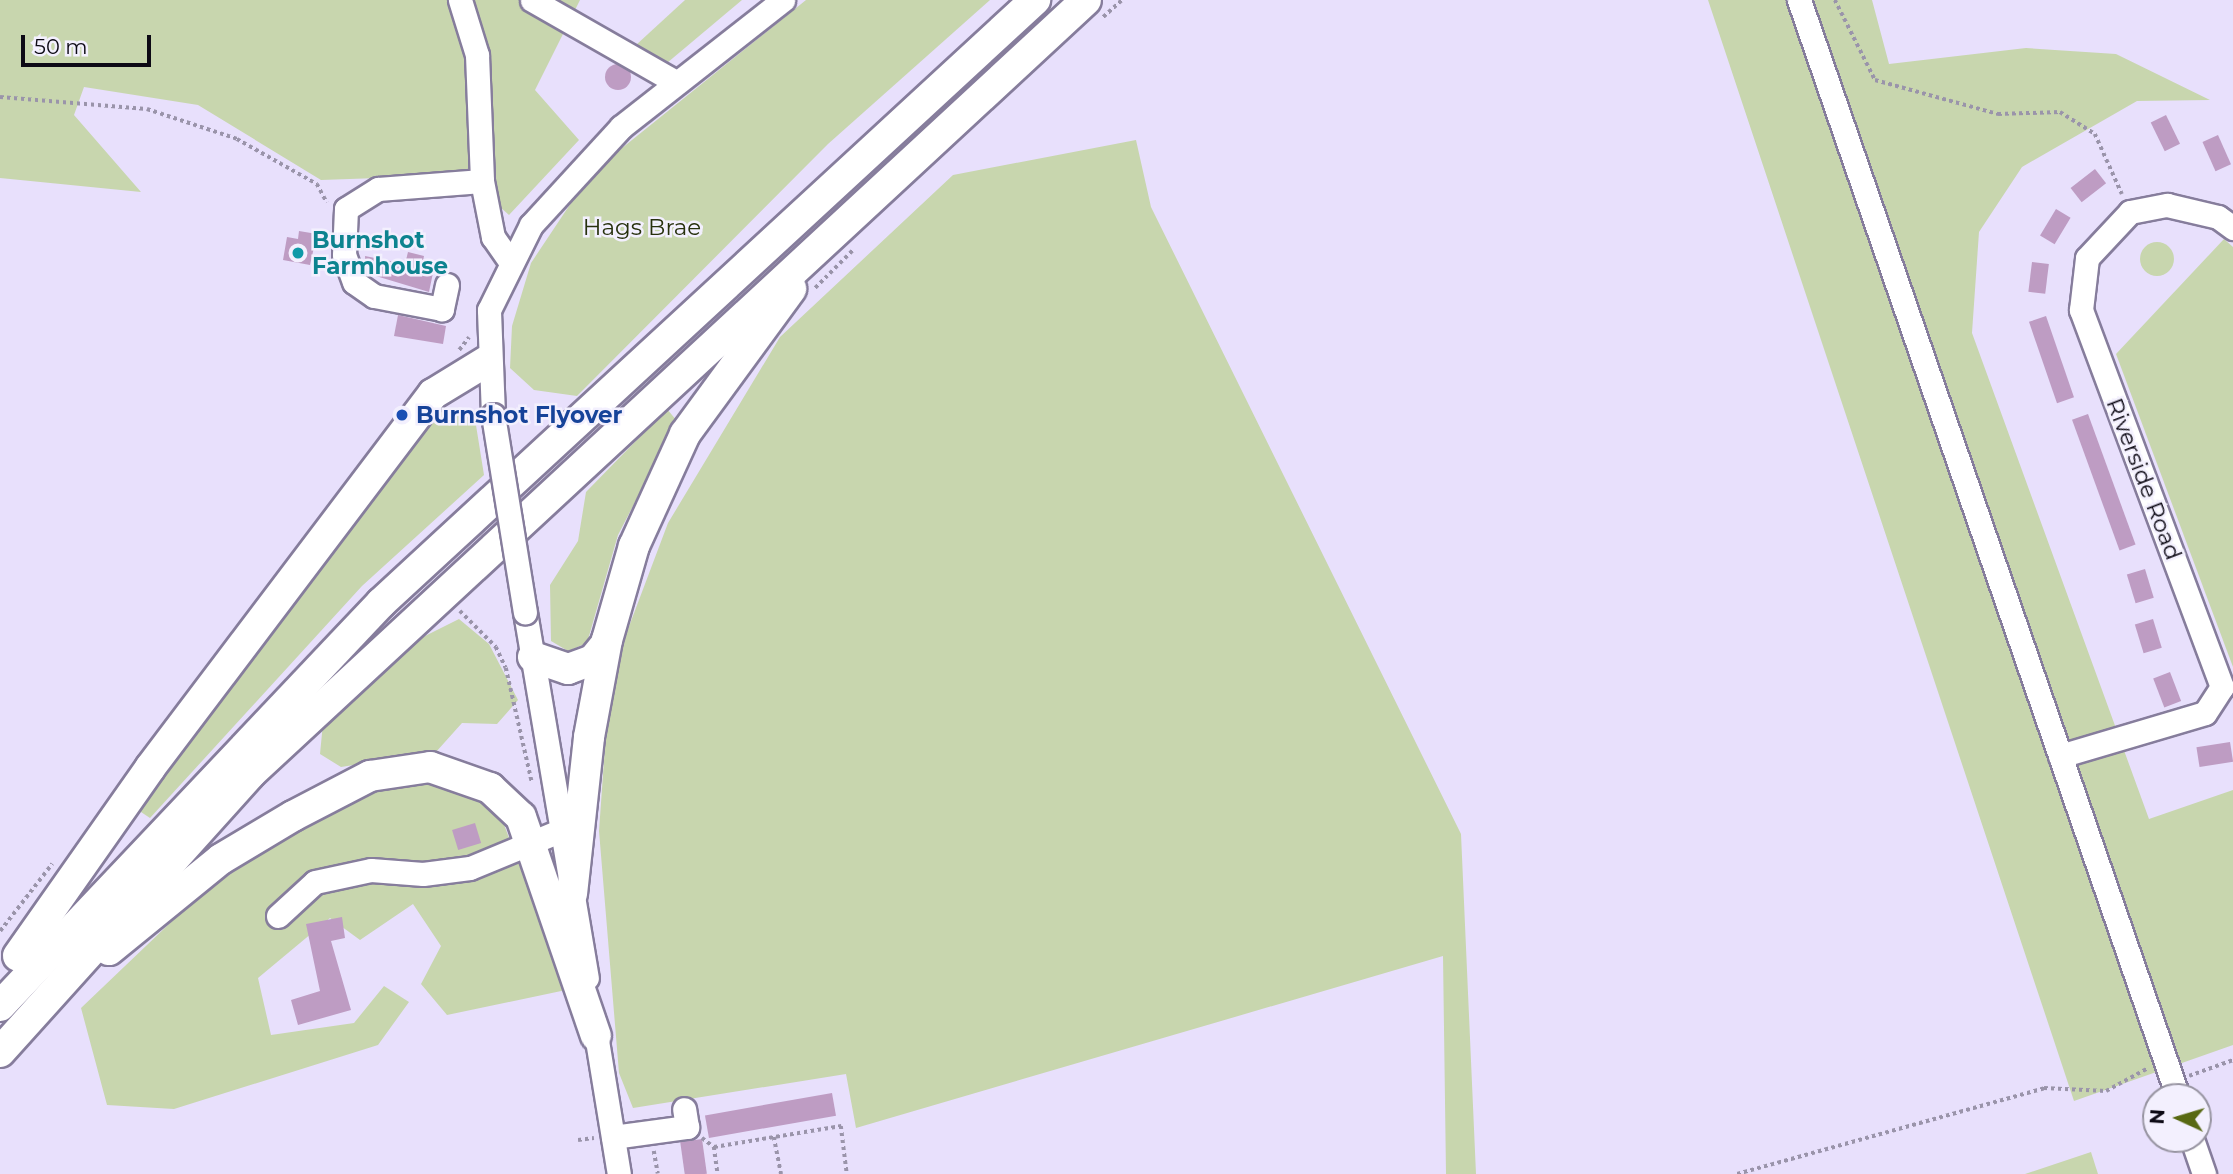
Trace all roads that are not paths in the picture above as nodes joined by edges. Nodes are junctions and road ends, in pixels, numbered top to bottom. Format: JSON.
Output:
{"nodes":[{"id":1,"x":460,"y":0,"type":"edge"},
{"id":2,"x":532,"y":0,"type":"edge"},
{"id":3,"x":783,"y":0,"type":"edge"},
{"id":4,"x":1035,"y":0,"type":"edge"},
{"id":5,"x":1799,"y":0,"type":"edge"},
{"id":6,"x":1089,"y":14,"type":"edge"},
{"id":7,"x":676,"y":82,"type":"junction"},
{"id":8,"x":482,"y":181,"type":"junction"},
{"id":9,"x":879,"y":189,"type":"junction"},
{"id":10,"x":2233,"y":228,"type":"edge"},
{"id":11,"x":509,"y":260,"type":"junction"},
{"id":12,"x":447,"y":285,"type":"dead end"},
{"id":13,"x":487,"y":361,"type":"junction"},
{"id":14,"x":606,"y":645,"type":"junction"},
{"id":15,"x":533,"y":657,"type":"junction"},
{"id":16,"x":2060,"y":756,"type":"junction"},
{"id":17,"x":571,"y":826,"type":"junction"},
{"id":18,"x":532,"y":840,"type":"junction"},
{"id":19,"x":572,"y":894,"type":"joint"},
{"id":20,"x":278,"y":916,"type":"dead end"},
{"id":21,"x":0,"y":978,"type":"edge"},
{"id":22,"x":0,"y":1006,"type":"edge"},
{"id":23,"x":35,"y":1009,"type":"junction"},
{"id":24,"x":596,"y":1035,"type":"junction"},
{"id":25,"x":0,"y":1052,"type":"edge"},
{"id":26,"x":2173,"y":1083,"type":"edge"},
{"id":27,"x":685,"y":1118,"type":"road end"},
{"id":28,"x":613,"y":1137,"type":"junction"},
{"id":29,"x":2197,"y":1153,"type":"edge"},
{"id":30,"x":619,"y":1174,"type":"edge"},
{"id":31,"x":2204,"y":1174,"type":"edge"}],
"edges":[{"from":1,"to":8,"type":"street"},
{"from":2,"to":7,"type":"street"},
{"from":3,"to":7,"type":"street"},
{"from":4,"to":22,"type":"main road"},
{"from":5,"to":16,"type":"street"},
{"from":6,"to":9,"type":"main road"},
{"from":7,"to":11,"type":"street"},
{"from":8,"to":11,"type":"street"},
{"from":8,"to":12,"type":"street"},
{"from":9,"to":14,"type":"main road"},
{"from":9,"to":23,"type":"main road"},
{"from":10,"to":16,"type":"street","name":"Riverside Road"},
{"from":11,"to":13,"type":"street"},
{"from":13,"to":15,"type":"street","bridge":true},
{"from":13,"to":21,"type":"main road"},
{"from":14,"to":15,"type":"main road"},
{"from":14,"to":17,"type":"main road"},
{"from":15,"to":17,"type":"street"},
{"from":16,"to":26,"type":"street"},
{"from":17,"to":18,"type":"street"},
{"from":17,"to":19,"type":"main road"},
{"from":18,"to":20,"type":"street"},
{"from":18,"to":23,"type":"main road"},
{"from":18,"to":24,"type":"main road"},
{"from":19,"to":24,"type":"street"},
{"from":23,"to":25,"type":"main road"},
{"from":24,"to":28,"type":"street"},
{"from":27,"to":28,"type":"street"},
{"from":28,"to":30,"type":"street"},
{"from":29,"to":31,"type":"street"}]}
